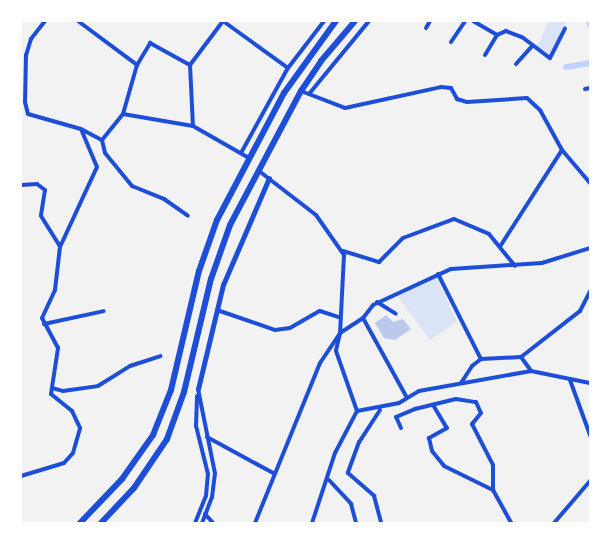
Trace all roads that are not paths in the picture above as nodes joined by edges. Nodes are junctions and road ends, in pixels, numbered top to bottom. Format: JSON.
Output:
{"nodes":[{"id":1,"x":45,"y":21,"type":"edge"},
{"id":2,"x":78,"y":21,"type":"edge"},
{"id":3,"x":324,"y":21,"type":"edge"},
{"id":4,"x":336,"y":21,"type":"edge"},
{"id":5,"x":355,"y":21,"type":"edge"},
{"id":6,"x":369,"y":21,"type":"edge"},
{"id":7,"x":430,"y":21,"type":"edge"},
{"id":8,"x":465,"y":21,"type":"edge"},
{"id":9,"x":473,"y":21,"type":"edge"},
{"id":10,"x":426,"y":28,"type":"dead end"},
{"id":11,"x":565,"y":29,"type":"dead end"},
{"id":12,"x":497,"y":35,"type":"junction"},
{"id":13,"x":451,"y":42,"type":"dead end"},
{"id":14,"x":533,"y":45,"type":"junction"},
{"id":15,"x":484,"y":55,"type":"dead end"},
{"id":16,"x":516,"y":64,"type":"dead end"},
{"id":17,"x":137,"y":65,"type":"junction"},
{"id":18,"x":190,"y":65,"type":"junction"},
{"id":19,"x":288,"y":68,"type":"junction"},
{"id":20,"x":23,"y":69,"type":"edge"},
{"id":21,"x":301,"y":91,"type":"junction"},
{"id":22,"x":309,"y":94,"type":"junction"},
{"id":23,"x":123,"y":114,"type":"junction"},
{"id":24,"x":193,"y":126,"type":"junction"},
{"id":25,"x":81,"y":129,"type":"junction"},
{"id":26,"x":102,"y":140,"type":"junction"},
{"id":27,"x":562,"y":150,"type":"junction"},
{"id":28,"x":241,"y":153,"type":"junction"},
{"id":29,"x":249,"y":158,"type":"junction"},
{"id":30,"x":258,"y":170,"type":"junction"},
{"id":31,"x":268,"y":178,"type":"junction"},
{"id":32,"x":590,"y":183,"type":"edge"},
{"id":33,"x":21,"y":185,"type":"edge"},
{"id":34,"x":188,"y":216,"type":"dead end"},
{"id":35,"x":501,"y":245,"type":"junction"},
{"id":36,"x":60,"y":247,"type":"junction"},
{"id":37,"x":590,"y":248,"type":"edge"},
{"id":38,"x":343,"y":251,"type":"junction"},
{"id":39,"x":515,"y":266,"type":"junction"},
{"id":40,"x":438,"y":274,"type":"junction"},
{"id":41,"x":590,"y":291,"type":"edge"},
{"id":42,"x":377,"y":302,"type":"junction"},
{"id":43,"x":217,"y":310,"type":"junction"},
{"id":44,"x":104,"y":311,"type":"dead end"},
{"id":45,"x":396,"y":314,"type":"dead end"},
{"id":46,"x":338,"y":317,"type":"junction"},
{"id":47,"x":363,"y":318,"type":"junction"},
{"id":48,"x":44,"y":324,"type":"junction"},
{"id":49,"x":340,"y":333,"type":"junction"},
{"id":50,"x":160,"y":356,"type":"dead end"},
{"id":51,"x":521,"y":357,"type":"junction"},
{"id":52,"x":481,"y":359,"type":"junction"},
{"id":53,"x":531,"y":371,"type":"junction"},
{"id":54,"x":570,"y":380,"type":"junction"},
{"id":55,"x":461,"y":383,"type":"junction"},
{"id":56,"x":590,"y":383,"type":"edge"},
{"id":57,"x":52,"y":388,"type":"junction"},
{"id":58,"x":198,"y":389,"type":"junction"},
{"id":59,"x":406,"y":396,"type":"junction"},
{"id":60,"x":433,"y":405,"type":"junction"},
{"id":61,"x":380,"y":409,"type":"junction"},
{"id":62,"x":357,"y":411,"type":"junction"},
{"id":63,"x":401,"y":428,"type":"dead end"},
{"id":64,"x":590,"y":435,"type":"edge"},
{"id":65,"x":207,"y":437,"type":"junction"},
{"id":66,"x":275,"y":474,"type":"junction"},
{"id":67,"x":21,"y":476,"type":"edge"},
{"id":68,"x":329,"y":480,"type":"junction"},
{"id":69,"x":590,"y":481,"type":"edge"},
{"id":70,"x":493,"y":490,"type":"junction"},
{"id":71,"x":205,"y":514,"type":"junction"},
{"id":72,"x":555,"y":522,"type":"edge"},
{"id":73,"x":80,"y":523,"type":"edge"},
{"id":74,"x":101,"y":523,"type":"edge"},
{"id":75,"x":195,"y":523,"type":"edge"},
{"id":76,"x":202,"y":523,"type":"edge"},
{"id":77,"x":213,"y":523,"type":"edge"},
{"id":78,"x":255,"y":523,"type":"edge"},
{"id":79,"x":312,"y":523,"type":"edge"},
{"id":80,"x":356,"y":523,"type":"edge"},
{"id":81,"x":381,"y":523,"type":"edge"},
{"id":82,"x":511,"y":523,"type":"edge"}],
"edges":[{"from":1,"to":20,"type":"street"},
{"from":2,"to":17,"type":"street"},
{"from":3,"to":19,"type":"street"},
{"from":4,"to":29,"type":"highway"},
{"from":5,"to":21,"type":"highway"},
{"from":6,"to":22,"type":"street"},
{"from":7,"to":10,"type":"street"},
{"from":8,"to":13,"type":"street"},
{"from":9,"to":12,"type":"street"},
{"from":11,"to":14,"type":"street"},
{"from":12,"to":14,"type":"street"},
{"from":12,"to":15,"type":"street"},
{"from":14,"to":16,"type":"street"},
{"from":17,"to":18,"type":"street"},
{"from":17,"to":23,"type":"street"},
{"from":18,"to":19,"type":"street"},
{"from":18,"to":24,"type":"street"},
{"from":19,"to":28,"type":"street"},
{"from":20,"to":25,"type":"street"},
{"from":21,"to":22,"type":"street"},
{"from":21,"to":30,"type":"highway"},
{"from":22,"to":27,"type":"street"},
{"from":23,"to":24,"type":"street"},
{"from":23,"to":26,"type":"street"},
{"from":24,"to":28,"type":"street"},
{"from":25,"to":26,"type":"street"},
{"from":25,"to":36,"type":"street"},
{"from":26,"to":34,"type":"street"},
{"from":27,"to":32,"type":"street"},
{"from":27,"to":35,"type":"street"},
{"from":28,"to":29,"type":"street"},
{"from":29,"to":73,"type":"highway"},
{"from":30,"to":31,"type":"street"},
{"from":30,"to":74,"type":"highway"},
{"from":31,"to":38,"type":"street"},
{"from":31,"to":43,"type":"street"},
{"from":33,"to":36,"type":"street"},
{"from":35,"to":38,"type":"street"},
{"from":35,"to":39,"type":"street"},
{"from":36,"to":48,"type":"street"},
{"from":37,"to":39,"type":"street"},
{"from":38,"to":46,"type":"street"},
{"from":39,"to":40,"type":"street"},
{"from":40,"to":42,"type":"street"},
{"from":40,"to":52,"type":"street"},
{"from":41,"to":51,"type":"street"},
{"from":42,"to":45,"type":"street"},
{"from":42,"to":47,"type":"street"},
{"from":43,"to":46,"type":"street"},
{"from":43,"to":58,"type":"street"},
{"from":44,"to":48,"type":"street"},
{"from":46,"to":49,"type":"street"},
{"from":47,"to":49,"type":"street"},
{"from":47,"to":59,"type":"street"},
{"from":48,"to":57,"type":"street"},
{"from":49,"to":62,"type":"street"},
{"from":49,"to":66,"type":"street"},
{"from":50,"to":57,"type":"street"},
{"from":51,"to":52,"type":"street"},
{"from":51,"to":53,"type":"street"},
{"from":52,"to":55,"type":"street"},
{"from":53,"to":54,"type":"street"},
{"from":53,"to":55,"type":"street"},
{"from":54,"to":56,"type":"street"},
{"from":54,"to":64,"type":"street"},
{"from":55,"to":59,"type":"street"},
{"from":57,"to":67,"type":"street"},
{"from":58,"to":65,"type":"street"},
{"from":58,"to":75,"type":"street"},
{"from":59,"to":61,"type":"street"},
{"from":60,"to":63,"type":"street"},
{"from":60,"to":70,"type":"street"},
{"from":60,"to":70,"type":"street"},
{"from":61,"to":62,"type":"street"},
{"from":61,"to":81,"type":"street"},
{"from":62,"to":68,"type":"street"},
{"from":65,"to":66,"type":"street"},
{"from":65,"to":71,"type":"street"},
{"from":66,"to":78,"type":"street"},
{"from":68,"to":79,"type":"street"},
{"from":68,"to":80,"type":"street"},
{"from":69,"to":72,"type":"street"},
{"from":70,"to":82,"type":"street"},
{"from":71,"to":76,"type":"street"},
{"from":71,"to":77,"type":"street"}]}
